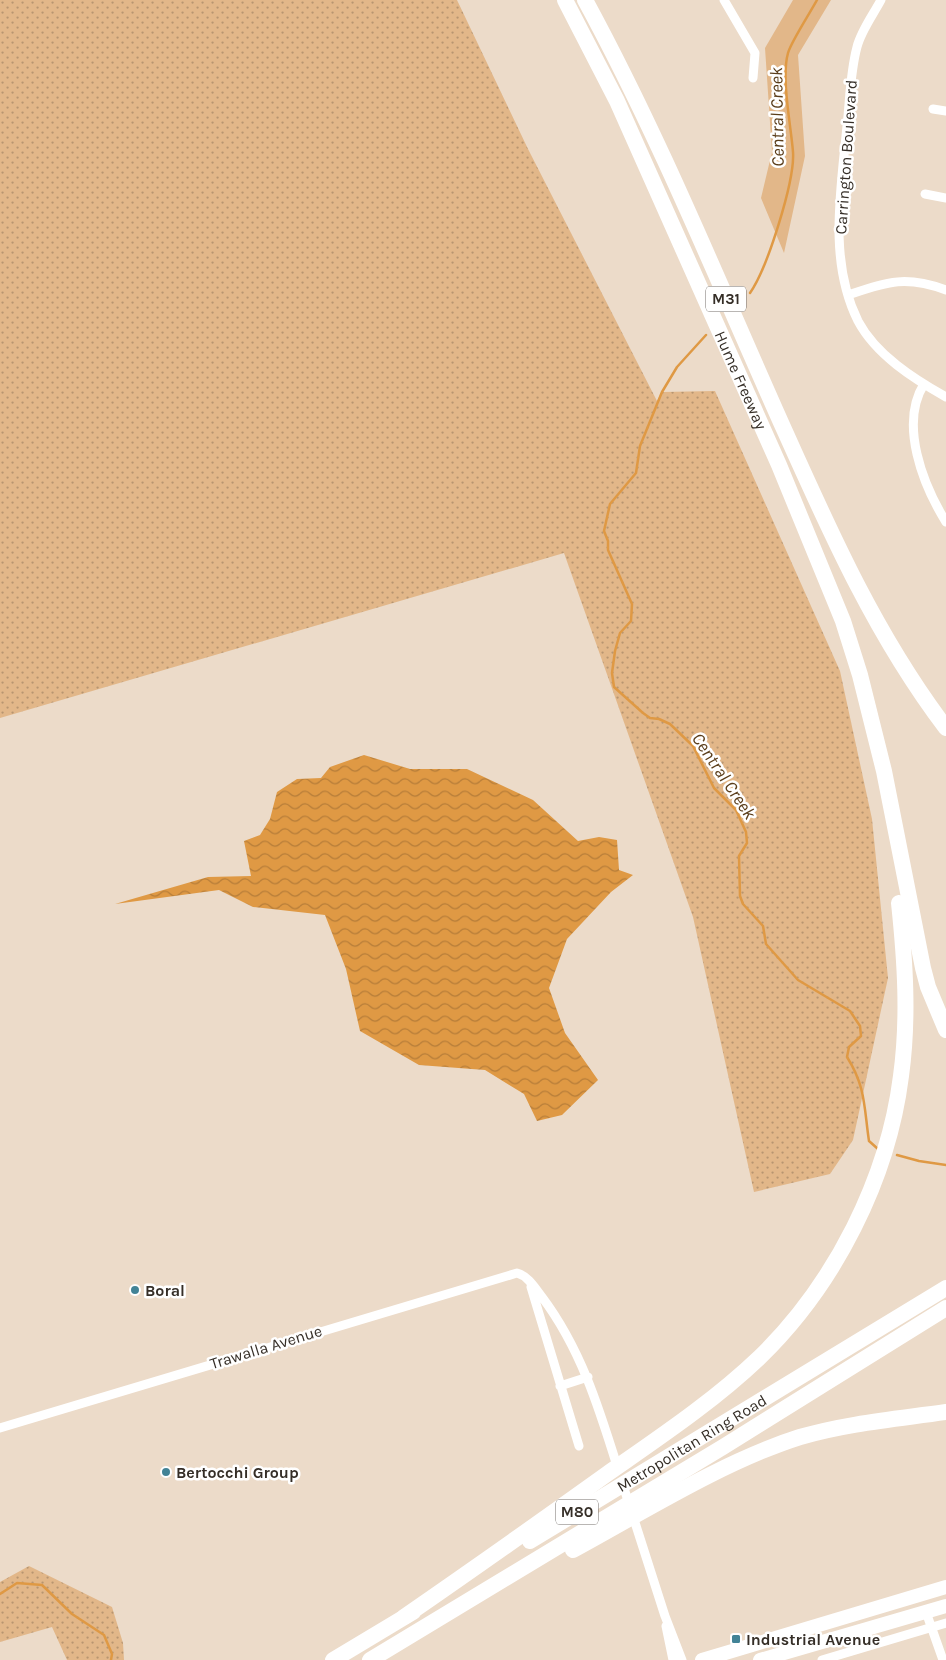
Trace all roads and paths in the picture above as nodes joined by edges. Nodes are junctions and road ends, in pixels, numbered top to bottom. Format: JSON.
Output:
{"nodes":[{"id":1,"x":565,"y":0,"type":"edge"},
{"id":2,"x":585,"y":0,"type":"edge"},
{"id":3,"x":724,"y":0,"type":"edge"},
{"id":4,"x":881,"y":0,"type":"edge"},
{"id":5,"x":753,"y":78,"type":"dead end"},
{"id":6,"x":933,"y":109,"type":"dead end"},
{"id":7,"x":946,"y":111,"type":"edge"},
{"id":8,"x":925,"y":194,"type":"dead end"},
{"id":9,"x":946,"y":198,"type":"edge"},
{"id":10,"x":946,"y":290,"type":"edge"},
{"id":11,"x":848,"y":296,"type":"junction"},
{"id":12,"x":926,"y":386,"type":"junction"},
{"id":13,"x":946,"y":397,"type":"edge"},
{"id":14,"x":946,"y":522,"type":"edge"},
{"id":15,"x":946,"y":728,"type":"edge"},
{"id":16,"x":884,"y":771,"type":"junction"},
{"id":17,"x":946,"y":1030,"type":"edge"},
{"id":18,"x":530,"y":1282,"type":"junction"},
{"id":19,"x":946,"y":1288,"type":"edge"},
{"id":20,"x":946,"y":1308,"type":"edge"},
{"id":21,"x":588,"y":1377,"type":"junction"},
{"id":22,"x":560,"y":1386,"type":"junction"},
{"id":23,"x":946,"y":1412,"type":"edge"},
{"id":24,"x":0,"y":1428,"type":"edge"},
{"id":25,"x":579,"y":1446,"type":"dead end"},
{"id":26,"x":946,"y":1586,"type":"edge"},
{"id":27,"x":946,"y":1606,"type":"edge"},
{"id":28,"x":926,"y":1612,"type":"junction"},
{"id":29,"x":665,"y":1616,"type":"junction"},
{"id":30,"x":404,"y":1617,"type":"junction"},
{"id":31,"x":946,"y":1623,"type":"edge"},
{"id":32,"x":932,"y":1627,"type":"junction"},
{"id":33,"x":392,"y":1646,"type":"junction"},
{"id":34,"x":333,"y":1660,"type":"edge"},
{"id":35,"x":370,"y":1660,"type":"edge"},
{"id":36,"x":673,"y":1660,"type":"edge"},
{"id":37,"x":682,"y":1660,"type":"edge"},
{"id":38,"x":702,"y":1660,"type":"edge"},
{"id":39,"x":760,"y":1660,"type":"edge"},
{"id":40,"x":822,"y":1660,"type":"edge"},
{"id":41,"x":943,"y":1660,"type":"edge"}],
"edges":[{"from":1,"to":16,"type":"highway","name":"Hume Freeway","number":"M31"},
{"from":2,"to":15,"type":"highway","name":"Hume Freeway","number":"M31"},
{"from":3,"to":5,"type":"street"},
{"from":4,"to":11,"type":"street","name":"Carrington Boulevard"},
{"from":6,"to":7,"type":"street"},
{"from":8,"to":9,"type":"street"},
{"from":10,"to":11,"type":"street"},
{"from":11,"to":12,"type":"street","name":"Carrington Boulevard"},
{"from":12,"to":13,"type":"street","name":"Carrington Boulevard"},
{"from":12,"to":14,"type":"street"},
{"from":16,"to":17,"type":"highway"},
{"from":16,"to":30,"type":"highway"},
{"from":18,"to":21,"type":"street"},
{"from":18,"to":22,"type":"street"},
{"from":18,"to":24,"type":"street","name":"Trawalla Avenue"},
{"from":19,"to":30,"type":"highway","name":"Metropolitan Ring Road","number":"M80"},
{"from":20,"to":33,"type":"highway","name":"Metropolitan Ring Road","number":"M80"},
{"from":21,"to":22,"type":"street"},
{"from":21,"to":29,"type":"street"},
{"from":22,"to":25,"type":"street"},
{"from":23,"to":33,"type":"highway"},
{"from":26,"to":38,"type":"main road"},
{"from":27,"to":28,"type":"main road"},
{"from":28,"to":32,"type":"street"},
{"from":28,"to":39,"type":"main road"},
{"from":29,"to":36,"type":"street"},
{"from":29,"to":37,"type":"street"},
{"from":30,"to":34,"type":"highway","name":"Metropolitan Ring Road","number":"M80"},
{"from":31,"to":32,"type":"street"},
{"from":32,"to":40,"type":"street"},
{"from":32,"to":41,"type":"street"},
{"from":33,"to":35,"type":"highway","name":"Metropolitan Ring Road","number":"M80"}]}
